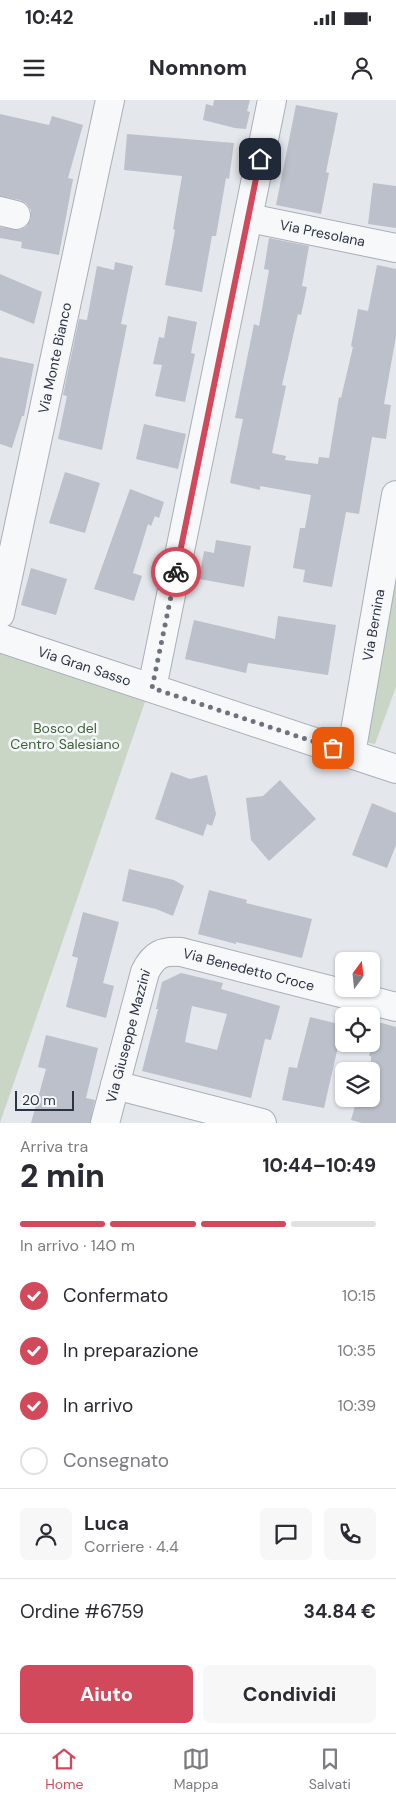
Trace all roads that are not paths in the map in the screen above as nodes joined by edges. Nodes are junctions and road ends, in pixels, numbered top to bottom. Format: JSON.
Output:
{"nodes":[{"id":1,"x":110,"y":100,"type":"edge"},
{"id":2,"x":272,"y":100,"type":"edge"},
{"id":3,"x":249,"y":218,"type":"junction"},
{"id":4,"x":396,"y":248,"type":"edge"},
{"id":5,"x":396,"y":495,"type":"edge"},
{"id":6,"x":0,"y":614,"type":"edge"},
{"id":7,"x":0,"y":638,"type":"edge"},
{"id":8,"x":152,"y":688,"type":"junction"},
{"id":9,"x":351,"y":754,"type":"junction"},
{"id":10,"x":396,"y":769,"type":"edge"},
{"id":11,"x":160,"y":954,"type":"joint"},
{"id":12,"x":396,"y":1007,"type":"edge"},
{"id":13,"x":115,"y":1085,"type":"junction"},
{"id":14,"x":105,"y":1123,"type":"edge"},
{"id":15,"x":262,"y":1123,"type":"edge"}],
"edges":[{"from":1,"to":6,"type":"street","name":"Via Monte Bianco"},
{"from":2,"to":3,"type":"street"},
{"from":3,"to":4,"type":"street","name":"Via Presolana"},
{"from":3,"to":8,"type":"street"},
{"from":5,"to":9,"type":"street","name":"Via Bernina"},
{"from":7,"to":8,"type":"street","name":"Via Gran Sasso"},
{"from":8,"to":9,"type":"street","name":"Via Gran Sasso"},
{"from":9,"to":10,"type":"street","name":"Via Gran Sasso"},
{"from":11,"to":12,"type":"street","name":"Via Benedetto Croce"},
{"from":11,"to":13,"type":"street","name":"Via Giuseppe Mazzini"},
{"from":13,"to":14,"type":"street","name":"Via Giuseppe Mazzini"},
{"from":13,"to":15,"type":"street"}]}
